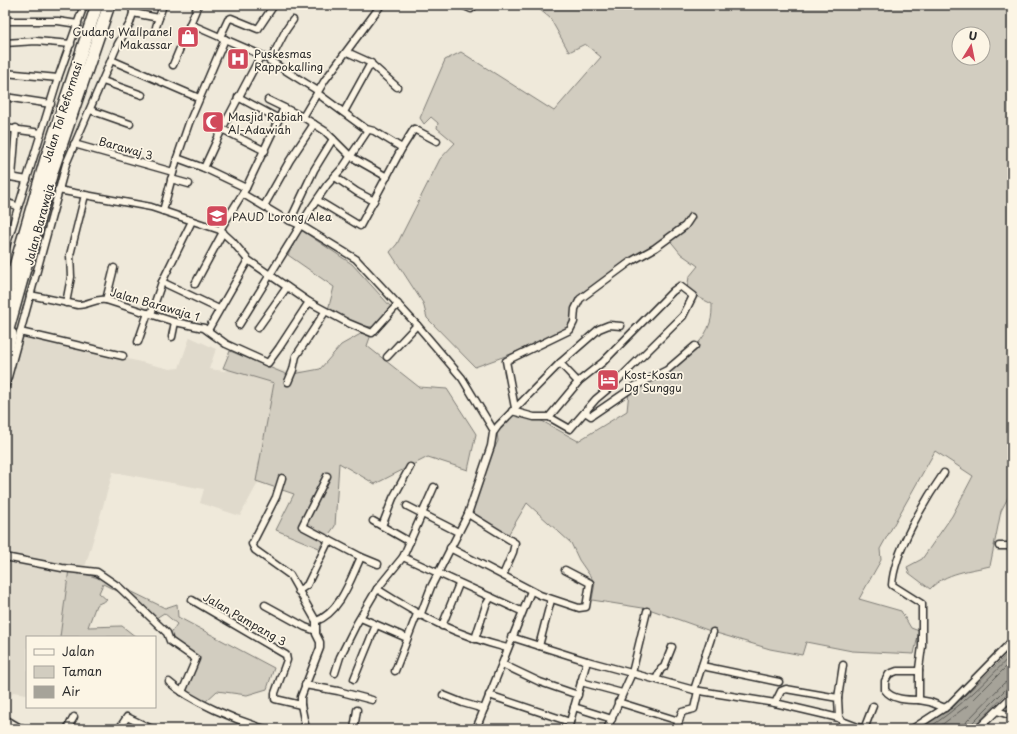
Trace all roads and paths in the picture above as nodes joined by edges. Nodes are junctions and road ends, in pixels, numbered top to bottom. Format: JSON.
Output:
{"nodes":[{"id":1,"x":84,"y":5,"type":"edge"},
{"id":2,"x":98,"y":5,"type":"edge"},
{"id":3,"x":109,"y":5,"type":"edge"},
{"id":4,"x":132,"y":5,"type":"edge"},
{"id":5,"x":163,"y":5,"type":"edge"},
{"id":6,"x":198,"y":5,"type":"edge"},
{"id":7,"x":274,"y":5,"type":"edge"},
{"id":8,"x":462,"y":5,"type":"edge"},
{"id":9,"x":475,"y":5,"type":"edge"},
{"id":10,"x":379,"y":6,"type":"edge"},
{"id":11,"x":133,"y":13,"type":"junction"},
{"id":12,"x":159,"y":18,"type":"junction"},
{"id":13,"x":293,"y":20,"type":"dead end"},
{"id":14,"x":5,"y":21,"type":"edge"},
{"id":15,"x":78,"y":24,"type":"junction"},
{"id":16,"x":190,"y":24,"type":"junction"},
{"id":17,"x":156,"y":27,"type":"dead end"},
{"id":18,"x":222,"y":38,"type":"junction"},
{"id":19,"x":5,"y":43,"type":"edge"},
{"id":20,"x":71,"y":44,"type":"junction"},
{"id":21,"x":347,"y":52,"type":"junction"},
{"id":22,"x":261,"y":56,"type":"junction"},
{"id":23,"x":111,"y":60,"type":"junction"},
{"id":24,"x":270,"y":61,"type":"junction"},
{"id":25,"x":371,"y":63,"type":"junction"},
{"id":26,"x":173,"y":65,"type":"dead end"},
{"id":27,"x":5,"y":74,"type":"edge"},
{"id":28,"x":58,"y":78,"type":"junction"},
{"id":29,"x":102,"y":81,"type":"junction"},
{"id":30,"x":397,"y":87,"type":"dead end"},
{"id":31,"x":317,"y":92,"type":"junction"},
{"id":32,"x":142,"y":95,"type":"dead end"},
{"id":33,"x":5,"y":97,"type":"edge"},
{"id":34,"x":238,"y":97,"type":"junction"},
{"id":35,"x":199,"y":98,"type":"junction"},
{"id":36,"x":268,"y":100,"type":"dead end"},
{"id":37,"x":51,"y":104,"type":"junction"},
{"id":38,"x":284,"y":108,"type":"junction"},
{"id":39,"x":90,"y":110,"type":"junction"},
{"id":40,"x":344,"y":112,"type":"junction"},
{"id":41,"x":303,"y":117,"type":"junction"},
{"id":42,"x":279,"y":119,"type":"junction"},
{"id":43,"x":130,"y":124,"type":"dead end"},
{"id":44,"x":314,"y":124,"type":"junction"},
{"id":45,"x":5,"y":128,"type":"edge"},
{"id":46,"x":16,"y":128,"type":"junction"},
{"id":47,"x":222,"y":129,"type":"junction"},
{"id":48,"x":368,"y":130,"type":"junction"},
{"id":49,"x":41,"y":133,"type":"junction"},
{"id":50,"x":333,"y":139,"type":"junction"},
{"id":51,"x":437,"y":141,"type":"dead end"},
{"id":52,"x":74,"y":144,"type":"junction"},
{"id":53,"x":402,"y":148,"type":"junction"},
{"id":54,"x":265,"y":151,"type":"junction"},
{"id":55,"x":350,"y":156,"type":"junction"},
{"id":56,"x":177,"y":158,"type":"junction"},
{"id":57,"x":46,"y":159,"type":"junction"},
{"id":58,"x":204,"y":168,"type":"junction"},
{"id":59,"x":173,"y":172,"type":"junction"},
{"id":60,"x":5,"y":176,"type":"edge"},
{"id":61,"x":12,"y":177,"type":"junction"},
{"id":62,"x":335,"y":177,"type":"junction"},
{"id":63,"x":387,"y":177,"type":"junction"},
{"id":64,"x":172,"y":179,"type":"junction"},
{"id":65,"x":27,"y":180,"type":"junction"},
{"id":66,"x":188,"y":184,"type":"dead end"},
{"id":67,"x":58,"y":190,"type":"junction"},
{"id":68,"x":245,"y":191,"type":"junction"},
{"id":69,"x":85,"y":194,"type":"junction"},
{"id":70,"x":317,"y":200,"type":"junction"},
{"id":71,"x":374,"y":201,"type":"junction"},
{"id":72,"x":5,"y":202,"type":"edge"},
{"id":73,"x":14,"y":205,"type":"dead end"},
{"id":74,"x":264,"y":206,"type":"junction"},
{"id":75,"x":163,"y":211,"type":"junction"},
{"id":76,"x":691,"y":217,"type":"dead end"},
{"id":77,"x":192,"y":221,"type":"junction"},
{"id":78,"x":290,"y":221,"type":"junction"},
{"id":79,"x":302,"y":226,"type":"junction"},
{"id":80,"x":221,"y":231,"type":"junction"},
{"id":81,"x":7,"y":233,"type":"edge"},
{"id":82,"x":32,"y":244,"type":"junction"},
{"id":83,"x":5,"y":250,"type":"edge"},
{"id":84,"x":248,"y":260,"type":"junction"},
{"id":85,"x":114,"y":268,"type":"dead end"},
{"id":86,"x":5,"y":275,"type":"edge"},
{"id":87,"x":271,"y":276,"type":"junction"},
{"id":88,"x":162,"y":282,"type":"junction"},
{"id":89,"x":195,"y":284,"type":"dead end"},
{"id":90,"x":287,"y":287,"type":"junction"},
{"id":91,"x":30,"y":295,"type":"junction"},
{"id":92,"x":5,"y":300,"type":"edge"},
{"id":93,"x":106,"y":300,"type":"junction"},
{"id":94,"x":309,"y":302,"type":"junction"},
{"id":95,"x":66,"y":303,"type":"junction"},
{"id":96,"x":398,"y":304,"type":"junction"},
{"id":97,"x":220,"y":309,"type":"junction"},
{"id":98,"x":325,"y":312,"type":"junction"},
{"id":99,"x":149,"y":314,"type":"junction"},
{"id":100,"x":175,"y":322,"type":"junction"},
{"id":101,"x":239,"y":325,"type":"dead end"},
{"id":102,"x":417,"y":325,"type":"junction"},
{"id":103,"x":621,"y":326,"type":"dead end"},
{"id":104,"x":258,"y":328,"type":"dead end"},
{"id":105,"x":208,"y":330,"type":"junction"},
{"id":106,"x":20,"y":332,"type":"junction"},
{"id":107,"x":172,"y":337,"type":"dead end"},
{"id":108,"x":5,"y":340,"type":"edge"},
{"id":109,"x":138,"y":342,"type":"dead end"},
{"id":110,"x":695,"y":346,"type":"dead end"},
{"id":111,"x":123,"y":356,"type":"dead end"},
{"id":112,"x":387,"y":356,"type":"dead end"},
{"id":113,"x":5,"y":360,"type":"edge"},
{"id":114,"x":560,"y":362,"type":"junction"},
{"id":115,"x":288,"y":382,"type":"dead end"},
{"id":116,"x":578,"y":382,"type":"junction"},
{"id":117,"x":5,"y":388,"type":"edge"},
{"id":118,"x":511,"y":411,"type":"junction"},
{"id":119,"x":585,"y":412,"type":"junction"},
{"id":120,"x":549,"y":417,"type":"junction"},
{"id":121,"x":494,"y":431,"type":"junction"},
{"id":122,"x":410,"y":467,"type":"dead end"},
{"id":123,"x":944,"y":473,"type":"dead end"},
{"id":124,"x":327,"y":476,"type":"dead end"},
{"id":125,"x":282,"y":478,"type":"dead end"},
{"id":126,"x":434,"y":487,"type":"dead end"},
{"id":127,"x":407,"y":506,"type":"dead end"},
{"id":128,"x":421,"y":513,"type":"junction"},
{"id":129,"x":468,"y":514,"type":"junction"},
{"id":130,"x":373,"y":521,"type":"dead end"},
{"id":131,"x":382,"y":526,"type":"junction"},
{"id":132,"x":458,"y":532,"type":"junction"},
{"id":133,"x":328,"y":540,"type":"junction"},
{"id":134,"x":410,"y":542,"type":"junction"},
{"id":135,"x":999,"y":546,"type":"dead end"},
{"id":136,"x":1012,"y":546,"type":"edge"},
{"id":137,"x":450,"y":548,"type":"junction"},
{"id":138,"x":5,"y":557,"type":"edge"},
{"id":139,"x":361,"y":557,"type":"junction"},
{"id":140,"x":403,"y":557,"type":"junction"},
{"id":141,"x":378,"y":564,"type":"dead end"},
{"id":142,"x":565,"y":570,"type":"dead end"},
{"id":143,"x":438,"y":573,"type":"junction"},
{"id":144,"x":503,"y":575,"type":"junction"},
{"id":145,"x":459,"y":584,"type":"junction"},
{"id":146,"x":377,"y":589,"type":"junction"},
{"id":147,"x":298,"y":591,"type":"junction"},
{"id":148,"x":531,"y":591,"type":"junction"},
{"id":149,"x":491,"y":597,"type":"junction"},
{"id":150,"x":192,"y":600,"type":"dead end"},
{"id":151,"x":551,"y":600,"type":"junction"},
{"id":152,"x":265,"y":605,"type":"dead end"},
{"id":153,"x":521,"y":611,"type":"junction"},
{"id":154,"x":647,"y":611,"type":"dead end"},
{"id":155,"x":418,"y":615,"type":"junction"},
{"id":156,"x":361,"y":618,"type":"junction"},
{"id":157,"x":316,"y":621,"type":"junction"},
{"id":158,"x":376,"y":625,"type":"junction"},
{"id":159,"x":442,"y":626,"type":"junction"},
{"id":160,"x":316,"y":631,"type":"junction"},
{"id":161,"x":713,"y":632,"type":"dead end"},
{"id":162,"x":511,"y":637,"type":"junction"},
{"id":163,"x":407,"y":638,"type":"junction"},
{"id":164,"x":474,"y":639,"type":"junction"},
{"id":165,"x":1012,"y":641,"type":"edge"},
{"id":166,"x":539,"y":646,"type":"junction"},
{"id":167,"x":672,"y":647,"type":"dead end"},
{"id":168,"x":507,"y":648,"type":"junction"},
{"id":169,"x":587,"y":661,"type":"junction"},
{"id":170,"x":502,"y":664,"type":"junction"},
{"id":171,"x":843,"y":665,"type":"dead end"},
{"id":172,"x":702,"y":666,"type":"junction"},
{"id":173,"x":395,"y":670,"type":"dead end"},
{"id":174,"x":919,"y":671,"type":"junction"},
{"id":175,"x":335,"y":673,"type":"dead end"},
{"id":176,"x":632,"y":673,"type":"junction"},
{"id":177,"x":354,"y":679,"type":"dead end"},
{"id":178,"x":656,"y":679,"type":"junction"},
{"id":179,"x":169,"y":682,"type":"dead end"},
{"id":180,"x":581,"y":682,"type":"junction"},
{"id":181,"x":779,"y":682,"type":"dead end"},
{"id":182,"x":305,"y":685,"type":"junction"},
{"id":183,"x":696,"y":690,"type":"junction"},
{"id":184,"x":182,"y":692,"type":"junction"},
{"id":185,"x":622,"y":693,"type":"junction"},
{"id":186,"x":442,"y":695,"type":"dead end"},
{"id":187,"x":489,"y":695,"type":"junction"},
{"id":188,"x":578,"y":695,"type":"junction"},
{"id":189,"x":1012,"y":696,"type":"edge"},
{"id":190,"x":838,"y":698,"type":"junction"},
{"id":191,"x":372,"y":700,"type":"dead end"},
{"id":192,"x":919,"y":700,"type":"junction"},
{"id":193,"x":618,"y":702,"type":"junction"},
{"id":194,"x":775,"y":703,"type":"junction"},
{"id":195,"x":301,"y":705,"type":"junction"},
{"id":196,"x":873,"y":706,"type":"dead end"},
{"id":197,"x":574,"y":707,"type":"junction"},
{"id":198,"x":945,"y":708,"type":"junction"},
{"id":199,"x":484,"y":709,"type":"junction"},
{"id":200,"x":357,"y":710,"type":"dead end"},
{"id":201,"x":997,"y":712,"type":"junction"},
{"id":202,"x":1012,"y":716,"type":"edge"},
{"id":203,"x":74,"y":717,"type":"dead end"},
{"id":204,"x":838,"y":718,"type":"junction"},
{"id":205,"x":5,"y":719,"type":"edge"},
{"id":206,"x":612,"y":719,"type":"junction"},
{"id":207,"x":679,"y":721,"type":"junction"},
{"id":208,"x":570,"y":722,"type":"junction"},
{"id":209,"x":19,"y":728,"type":"edge"},
{"id":210,"x":66,"y":729,"type":"edge"},
{"id":211,"x":119,"y":729,"type":"edge"},
{"id":212,"x":152,"y":729,"type":"edge"},
{"id":213,"x":265,"y":729,"type":"edge"},
{"id":214,"x":306,"y":729,"type":"edge"},
{"id":215,"x":354,"y":729,"type":"edge"},
{"id":216,"x":476,"y":729,"type":"edge"},
{"id":217,"x":568,"y":729,"type":"edge"},
{"id":218,"x":607,"y":729,"type":"edge"},
{"id":219,"x":676,"y":729,"type":"edge"},
{"id":220,"x":863,"y":729,"type":"edge"},
{"id":221,"x":912,"y":729,"type":"edge"},
{"id":222,"x":978,"y":729,"type":"edge"}],
"edges":[{"from":1,"to":15,"type":"street"},
{"from":2,"to":57,"type":"highway","name":"Jalan Tol Reformasi"},
{"from":3,"to":82,"type":"highway","name":"Jalan Tol Reformasi"},
{"from":4,"to":11,"type":"street","name":"Jalan Barawaja"},
{"from":5,"to":12,"type":"street"},
{"from":6,"to":16,"type":"street"},
{"from":7,"to":18,"type":"street"},
{"from":8,"to":9,"type":"street"},
{"from":10,"to":21,"type":"street"},
{"from":11,"to":12,"type":"street"},
{"from":11,"to":23,"type":"street","name":"Jalan Barawaja"},
{"from":12,"to":17,"type":"street"},
{"from":13,"to":24,"type":"street"},
{"from":14,"to":15,"type":"street"},
{"from":15,"to":20,"type":"street"},
{"from":16,"to":18,"type":"street"},
{"from":16,"to":26,"type":"street"},
{"from":18,"to":22,"type":"street"},
{"from":18,"to":35,"type":"street"},
{"from":19,"to":20,"type":"street"},
{"from":20,"to":28,"type":"street"},
{"from":21,"to":25,"type":"street"},
{"from":21,"to":31,"type":"street"},
{"from":22,"to":24,"type":"street"},
{"from":22,"to":34,"type":"street"},
{"from":23,"to":29,"type":"street","name":"Jalan Barawaja"},
{"from":23,"to":35,"type":"street"},
{"from":24,"to":31,"type":"street"},
{"from":25,"to":30,"type":"street"},
{"from":25,"to":40,"type":"street"},
{"from":27,"to":28,"type":"street"},
{"from":28,"to":37,"type":"street"},
{"from":29,"to":32,"type":"street"},
{"from":29,"to":39,"type":"street","name":"Jalan Barawaja"},
{"from":31,"to":40,"type":"street"},
{"from":31,"to":41,"type":"street"},
{"from":33,"to":37,"type":"street"},
{"from":34,"to":42,"type":"street"},
{"from":34,"to":47,"type":"street"},
{"from":35,"to":56,"type":"street"},
{"from":36,"to":38,"type":"street"},
{"from":37,"to":49,"type":"street"},
{"from":38,"to":41,"type":"street"},
{"from":38,"to":42,"type":"street"},
{"from":39,"to":43,"type":"street"},
{"from":39,"to":52,"type":"street","name":"Jalan Barawaja"},
{"from":40,"to":48,"type":"street"},
{"from":41,"to":44,"type":"street"},
{"from":42,"to":54,"type":"street"},
{"from":44,"to":50,"type":"street"},
{"from":44,"to":74,"type":"street"},
{"from":45,"to":46,"type":"street"},
{"from":46,"to":49,"type":"street"},
{"from":46,"to":61,"type":"street"},
{"from":47,"to":54,"type":"street"},
{"from":47,"to":58,"type":"street"},
{"from":48,"to":53,"type":"street"},
{"from":48,"to":55,"type":"street"},
{"from":49,"to":65,"type":"street"},
{"from":50,"to":55,"type":"street"},
{"from":50,"to":78,"type":"street"},
{"from":51,"to":53,"type":"street"},
{"from":52,"to":59,"type":"street","name":"Barawaj 3"},
{"from":52,"to":67,"type":"street","name":"Jalan Barawaja"},
{"from":53,"to":63,"type":"street"},
{"from":54,"to":68,"type":"street"},
{"from":55,"to":62,"type":"street"},
{"from":55,"to":63,"type":"street"},
{"from":56,"to":58,"type":"street"},
{"from":56,"to":59,"type":"street"},
{"from":57,"to":86,"type":"highway"},
{"from":57,"to":92,"type":"highway","name":"Jalan Tol Reformasi"},
{"from":58,"to":68,"type":"street"},
{"from":59,"to":64,"type":"street"},
{"from":60,"to":61,"type":"street"},
{"from":61,"to":65,"type":"street"},
{"from":62,"to":70,"type":"street"},
{"from":62,"to":71,"type":"street"},
{"from":63,"to":71,"type":"street"},
{"from":64,"to":66,"type":"street"},
{"from":64,"to":75,"type":"street"},
{"from":65,"to":81,"type":"street"},
{"from":67,"to":69,"type":"street"},
{"from":67,"to":91,"type":"street","name":"Jalan Barawaja"},
{"from":68,"to":74,"type":"street"},
{"from":68,"to":80,"type":"street"},
{"from":69,"to":75,"type":"street"},
{"from":69,"to":95,"type":"street"},
{"from":70,"to":71,"type":"street"},
{"from":70,"to":79,"type":"street"},
{"from":72,"to":73,"type":"street"},
{"from":74,"to":78,"type":"street"},
{"from":75,"to":77,"type":"street"},
{"from":76,"to":118,"type":"street"},
{"from":77,"to":80,"type":"street"},
{"from":77,"to":88,"type":"street"},
{"from":78,"to":79,"type":"street"},
{"from":79,"to":87,"type":"street"},
{"from":79,"to":96,"type":"street"},
{"from":80,"to":84,"type":"street"},
{"from":80,"to":89,"type":"street"},
{"from":81,"to":83,"type":"street"},
{"from":82,"to":108,"type":"highway"},
{"from":82,"to":113,"type":"highway"},
{"from":84,"to":87,"type":"street"},
{"from":84,"to":97,"type":"street"},
{"from":85,"to":93,"type":"street"},
{"from":87,"to":90,"type":"street"},
{"from":87,"to":101,"type":"street"},
{"from":88,"to":97,"type":"street"},
{"from":88,"to":99,"type":"street"},
{"from":90,"to":94,"type":"street"},
{"from":90,"to":104,"type":"street"},
{"from":91,"to":95,"type":"street","name":"Jalan Barawaja 1"},
{"from":91,"to":106,"type":"street","name":"Jalan Barawaja"},
{"from":93,"to":95,"type":"street","name":"Jalan Barawaja 1"},
{"from":93,"to":99,"type":"street","name":"Jalan Barawaja 1"},
{"from":94,"to":98,"type":"street"},
{"from":94,"to":105,"type":"street","name":"Jalan Barawaja 1"},
{"from":96,"to":98,"type":"street"},
{"from":96,"to":102,"type":"street"},
{"from":97,"to":105,"type":"street"},
{"from":98,"to":115,"type":"street"},
{"from":99,"to":100,"type":"street","name":"Jalan Barawaja 1"},
{"from":99,"to":109,"type":"street"},
{"from":100,"to":105,"type":"street","name":"Jalan Barawaja 1"},
{"from":100,"to":107,"type":"street"},
{"from":102,"to":112,"type":"street"},
{"from":102,"to":121,"type":"street"},
{"from":103,"to":114,"type":"street"},
{"from":106,"to":111,"type":"street"},
{"from":106,"to":117,"type":"street","name":"Jalan Barawaja"},
{"from":110,"to":119,"type":"street"},
{"from":114,"to":116,"type":"street"},
{"from":114,"to":118,"type":"street"},
{"from":116,"to":119,"type":"street"},
{"from":116,"to":120,"type":"street"},
{"from":118,"to":120,"type":"street"},
{"from":118,"to":121,"type":"street"},
{"from":119,"to":120,"type":"street"},
{"from":121,"to":129,"type":"street"},
{"from":122,"to":131,"type":"street"},
{"from":123,"to":174,"type":"street"},
{"from":124,"to":133,"type":"street"},
{"from":125,"to":147,"type":"street"},
{"from":126,"to":128,"type":"street"},
{"from":127,"to":128,"type":"street"},
{"from":128,"to":132,"type":"street"},
{"from":128,"to":134,"type":"street"},
{"from":129,"to":132,"type":"street"},
{"from":129,"to":144,"type":"street"},
{"from":130,"to":131,"type":"street"},
{"from":131,"to":134,"type":"street"},
{"from":132,"to":137,"type":"street"},
{"from":133,"to":139,"type":"street"},
{"from":133,"to":147,"type":"street"},
{"from":134,"to":140,"type":"street"},
{"from":135,"to":136,"type":"street"},
{"from":137,"to":143,"type":"street"},
{"from":137,"to":144,"type":"street"},
{"from":138,"to":184,"type":"street"},
{"from":139,"to":141,"type":"street"},
{"from":139,"to":157,"type":"street"},
{"from":140,"to":143,"type":"street"},
{"from":140,"to":146,"type":"street"},
{"from":142,"to":151,"type":"street"},
{"from":143,"to":145,"type":"street"},
{"from":143,"to":155,"type":"street"},
{"from":144,"to":148,"type":"street"},
{"from":145,"to":149,"type":"street"},
{"from":145,"to":159,"type":"street"},
{"from":146,"to":155,"type":"street"},
{"from":146,"to":156,"type":"street"},
{"from":147,"to":157,"type":"street"},
{"from":148,"to":151,"type":"street"},
{"from":148,"to":153,"type":"street"},
{"from":149,"to":153,"type":"street"},
{"from":149,"to":164,"type":"street"},
{"from":150,"to":195,"type":"street","name":"Jalan Pampang 3"},
{"from":151,"to":166,"type":"street"},
{"from":152,"to":160,"type":"street"},
{"from":153,"to":162,"type":"street"},
{"from":154,"to":176,"type":"street"},
{"from":155,"to":159,"type":"street"},
{"from":155,"to":163,"type":"street"},
{"from":156,"to":158,"type":"street"},
{"from":156,"to":175,"type":"street"},
{"from":157,"to":160,"type":"street"},
{"from":158,"to":163,"type":"street"},
{"from":158,"to":177,"type":"street"},
{"from":159,"to":164,"type":"street"},
{"from":160,"to":182,"type":"street"},
{"from":161,"to":172,"type":"street"},
{"from":162,"to":166,"type":"street"},
{"from":162,"to":168,"type":"street"},
{"from":163,"to":173,"type":"street"},
{"from":164,"to":168,"type":"street"},
{"from":165,"to":198,"type":"street"},
{"from":166,"to":169,"type":"street"},
{"from":167,"to":178,"type":"street"},
{"from":168,"to":170,"type":"street"},
{"from":169,"to":176,"type":"street"},
{"from":169,"to":180,"type":"street"},
{"from":170,"to":187,"type":"street"},
{"from":170,"to":188,"type":"street"},
{"from":171,"to":190,"type":"street"},
{"from":172,"to":181,"type":"street"},
{"from":172,"to":183,"type":"street"},
{"from":174,"to":192,"type":"street"},
{"from":174,"to":192,"type":"street"},
{"from":176,"to":178,"type":"street"},
{"from":176,"to":185,"type":"street"},
{"from":178,"to":183,"type":"street"},
{"from":179,"to":184,"type":"street"},
{"from":180,"to":185,"type":"street"},
{"from":180,"to":188,"type":"street"},
{"from":182,"to":191,"type":"street"},
{"from":182,"to":195,"type":"street"},
{"from":183,"to":194,"type":"street"},
{"from":183,"to":207,"type":"street"},
{"from":184,"to":213,"type":"street"},
{"from":185,"to":193,"type":"street"},
{"from":186,"to":199,"type":"street"},
{"from":187,"to":199,"type":"street"},
{"from":187,"to":208,"type":"street"},
{"from":188,"to":197,"type":"street"},
{"from":189,"to":201,"type":"street"},
{"from":190,"to":194,"type":"street"},
{"from":190,"to":204,"type":"street"},
{"from":192,"to":198,"type":"street"},
{"from":193,"to":206,"type":"street"},
{"from":193,"to":207,"type":"street"},
{"from":194,"to":204,"type":"street"},
{"from":195,"to":214,"type":"street"},
{"from":196,"to":220,"type":"street"},
{"from":197,"to":206,"type":"street"},
{"from":197,"to":208,"type":"street"},
{"from":198,"to":221,"type":"street"},
{"from":199,"to":216,"type":"street"},
{"from":200,"to":215,"type":"street"},
{"from":201,"to":202,"type":"street"},
{"from":201,"to":222,"type":"street"},
{"from":203,"to":210,"type":"street"},
{"from":204,"to":220,"type":"street"},
{"from":205,"to":209,"type":"street"},
{"from":206,"to":218,"type":"street"},
{"from":207,"to":219,"type":"street"},
{"from":208,"to":217,"type":"street"},
{"from":211,"to":212,"type":"street"}]}
